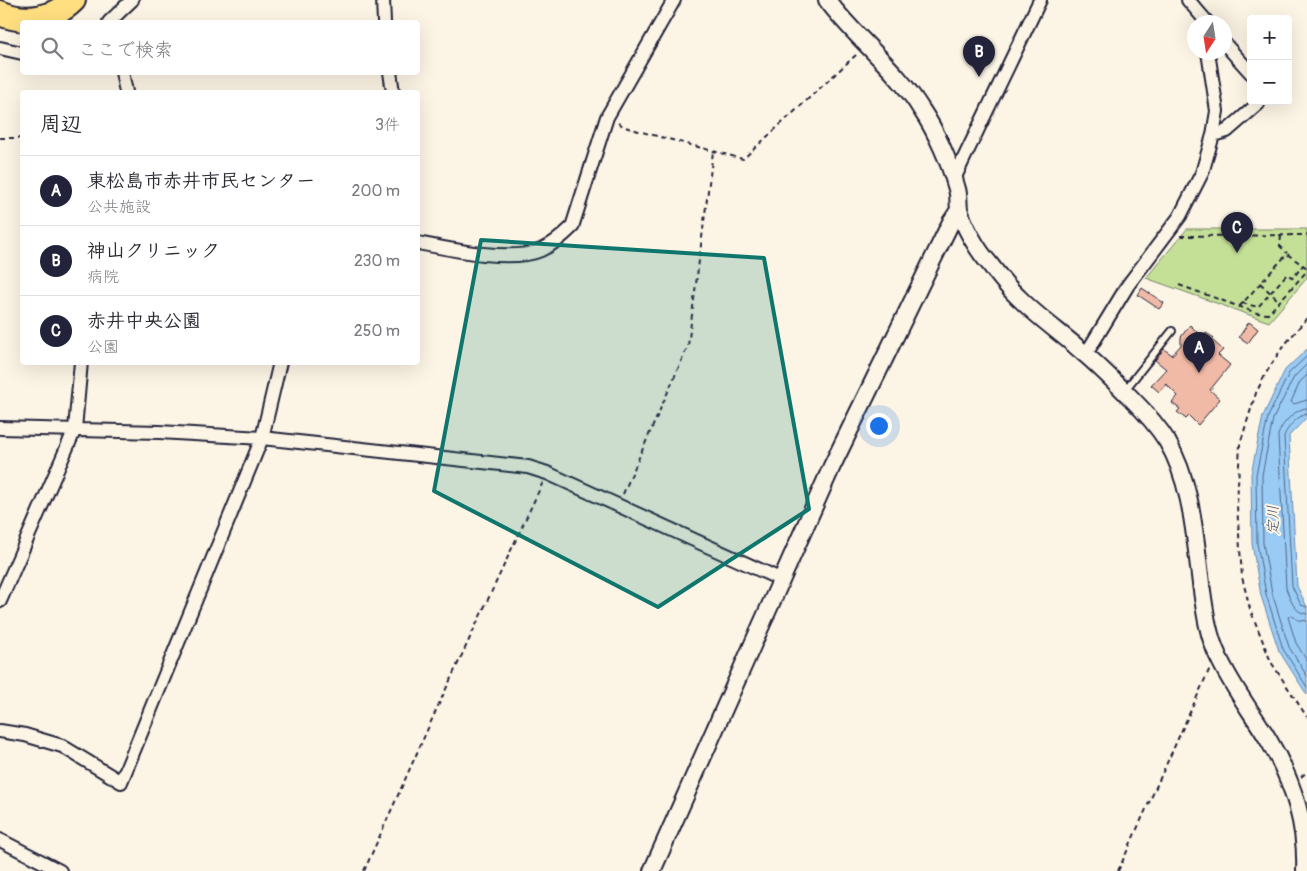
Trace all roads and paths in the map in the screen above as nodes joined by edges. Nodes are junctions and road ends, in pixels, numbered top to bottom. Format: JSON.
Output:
{"nodes":[{"id":1,"x":73,"y":0,"type":"edge"},
{"id":2,"x":92,"y":0,"type":"edge"},
{"id":3,"x":132,"y":0,"type":"edge"},
{"id":4,"x":384,"y":0,"type":"edge"},
{"id":5,"x":674,"y":0,"type":"edge"},
{"id":6,"x":827,"y":0,"type":"edge"},
{"id":7,"x":1040,"y":0,"type":"edge"},
{"id":8,"x":1187,"y":0,"type":"edge"},
{"id":9,"x":0,"y":13,"type":"edge"},
{"id":10,"x":1192,"y":15,"type":"edge"},
{"id":11,"x":1201,"y":15,"type":"edge"},
{"id":12,"x":64,"y":20,"type":"edge"},
{"id":13,"x":112,"y":20,"type":"edge"},
{"id":14,"x":384,"y":20,"type":"edge"},
{"id":15,"x":0,"y":25,"type":"edge"},
{"id":16,"x":20,"y":30,"type":"edge"},
{"id":17,"x":868,"y":45,"type":"junction"},
{"id":18,"x":0,"y":48,"type":"edge"},
{"id":19,"x":1232,"y":52,"type":"edge"},
{"id":20,"x":20,"y":53,"type":"edge"},
{"id":21,"x":1209,"y":60,"type":"edge"},
{"id":22,"x":1247,"y":69,"type":"edge"},
{"id":23,"x":123,"y":75,"type":"edge"},
{"id":24,"x":390,"y":75,"type":"edge"},
{"id":25,"x":126,"y":90,"type":"edge"},
{"id":26,"x":393,"y":90,"type":"edge"},
{"id":27,"x":1257,"y":105,"type":"edge"},
{"id":28,"x":607,"y":117,"type":"junction"},
{"id":29,"x":1213,"y":135,"type":"junction"},
{"id":30,"x":0,"y":138,"type":"edge"},
{"id":31,"x":20,"y":138,"type":"edge"},
{"id":32,"x":713,"y":152,"type":"junction"},
{"id":33,"x":954,"y":179,"type":"junction"},
{"id":34,"x":959,"y":210,"type":"junction"},
{"id":35,"x":1307,"y":235,"type":"edge"},
{"id":36,"x":1165,"y":236,"type":"junction"},
{"id":37,"x":1281,"y":236,"type":"junction"},
{"id":38,"x":420,"y":243,"type":"edge"},
{"id":39,"x":1288,"y":254,"type":"junction"},
{"id":40,"x":1303,"y":265,"type":"junction"},
{"id":41,"x":1307,"y":269,"type":"edge"},
{"id":42,"x":1260,"y":283,"type":"junction"},
{"id":43,"x":1179,"y":285,"type":"dead end"},
{"id":44,"x":1270,"y":294,"type":"junction"},
{"id":45,"x":1280,"y":302,"type":"junction"},
{"id":46,"x":1242,"y":303,"type":"junction"},
{"id":47,"x":1239,"y":307,"type":"junction"},
{"id":48,"x":1307,"y":318,"type":"edge"},
{"id":49,"x":1172,"y":331,"type":"dead end"},
{"id":50,"x":1086,"y":354,"type":"junction"},
{"id":51,"x":81,"y":365,"type":"edge"},
{"id":52,"x":279,"y":365,"type":"edge"},
{"id":53,"x":1125,"y":392,"type":"junction"},
{"id":54,"x":0,"y":428,"type":"edge"},
{"id":55,"x":75,"y":429,"type":"junction"},
{"id":56,"x":262,"y":438,"type":"junction"},
{"id":57,"x":547,"y":474,"type":"junction"},
{"id":58,"x":618,"y":505,"type":"junction"},
{"id":59,"x":782,"y":580,"type":"junction"},
{"id":60,"x":0,"y":601,"type":"edge"},
{"id":61,"x":1216,"y":653,"type":"junction"},
{"id":62,"x":1307,"y":717,"type":"edge"},
{"id":63,"x":0,"y":731,"type":"edge"},
{"id":64,"x":1303,"y":776,"type":"dead end"},
{"id":65,"x":1307,"y":777,"type":"edge"},
{"id":66,"x":0,"y":840,"type":"edge"},
{"id":67,"x":60,"y":871,"type":"edge"},
{"id":68,"x":364,"y":871,"type":"edge"},
{"id":69,"x":652,"y":871,"type":"edge"},
{"id":70,"x":1118,"y":871,"type":"edge"},
{"id":71,"x":1305,"y":871,"type":"edge"}],
"edges":[{"from":1,"to":9,"type":"highway"},
{"from":2,"to":12,"type":"highway"},
{"from":3,"to":13,"type":"street"},
{"from":4,"to":14,"type":"street"},
{"from":5,"to":28,"type":"street"},
{"from":6,"to":17,"type":"street"},
{"from":7,"to":33,"type":"street"},
{"from":8,"to":10,"type":"street"},
{"from":8,"to":11,"type":"street"},
{"from":15,"to":16,"type":"highway"},
{"from":17,"to":32,"type":"path"},
{"from":17,"to":33,"type":"street"},
{"from":18,"to":20,"type":"street"},
{"from":19,"to":22,"type":"street"},
{"from":21,"to":29,"type":"street"},
{"from":23,"to":25,"type":"street"},
{"from":24,"to":26,"type":"street"},
{"from":27,"to":29,"type":"street"},
{"from":28,"to":32,"type":"path"},
{"from":28,"to":38,"type":"street"},
{"from":29,"to":36,"type":"street"},
{"from":30,"to":31,"type":"path"},
{"from":32,"to":58,"type":"path"},
{"from":33,"to":34,"type":"street"},
{"from":34,"to":50,"type":"street"},
{"from":34,"to":59,"type":"street"},
{"from":35,"to":37,"type":"path"},
{"from":36,"to":37,"type":"path"},
{"from":36,"to":50,"type":"street"},
{"from":37,"to":39,"type":"path"},
{"from":39,"to":40,"type":"path"},
{"from":39,"to":42,"type":"path"},
{"from":40,"to":41,"type":"path"},
{"from":40,"to":44,"type":"path"},
{"from":41,"to":45,"type":"path"},
{"from":42,"to":44,"type":"path"},
{"from":42,"to":46,"type":"path"},
{"from":43,"to":47,"type":"path"},
{"from":44,"to":45,"type":"path"},
{"from":44,"to":46,"type":"path"},
{"from":45,"to":47,"type":"path"},
{"from":46,"to":47,"type":"path"},
{"from":48,"to":62,"type":"path"},
{"from":49,"to":53,"type":"lane"},
{"from":50,"to":53,"type":"street"},
{"from":51,"to":55,"type":"street"},
{"from":52,"to":56,"type":"street"},
{"from":53,"to":61,"type":"street"},
{"from":54,"to":55,"type":"street"},
{"from":55,"to":56,"type":"street"},
{"from":55,"to":60,"type":"street"},
{"from":56,"to":57,"type":"street"},
{"from":56,"to":63,"type":"street"},
{"from":57,"to":58,"type":"street"},
{"from":57,"to":68,"type":"path"},
{"from":58,"to":59,"type":"street"},
{"from":59,"to":69,"type":"street"},
{"from":61,"to":70,"type":"path"},
{"from":61,"to":71,"type":"street"},
{"from":64,"to":65,"type":"path"},
{"from":66,"to":67,"type":"street"}]}
